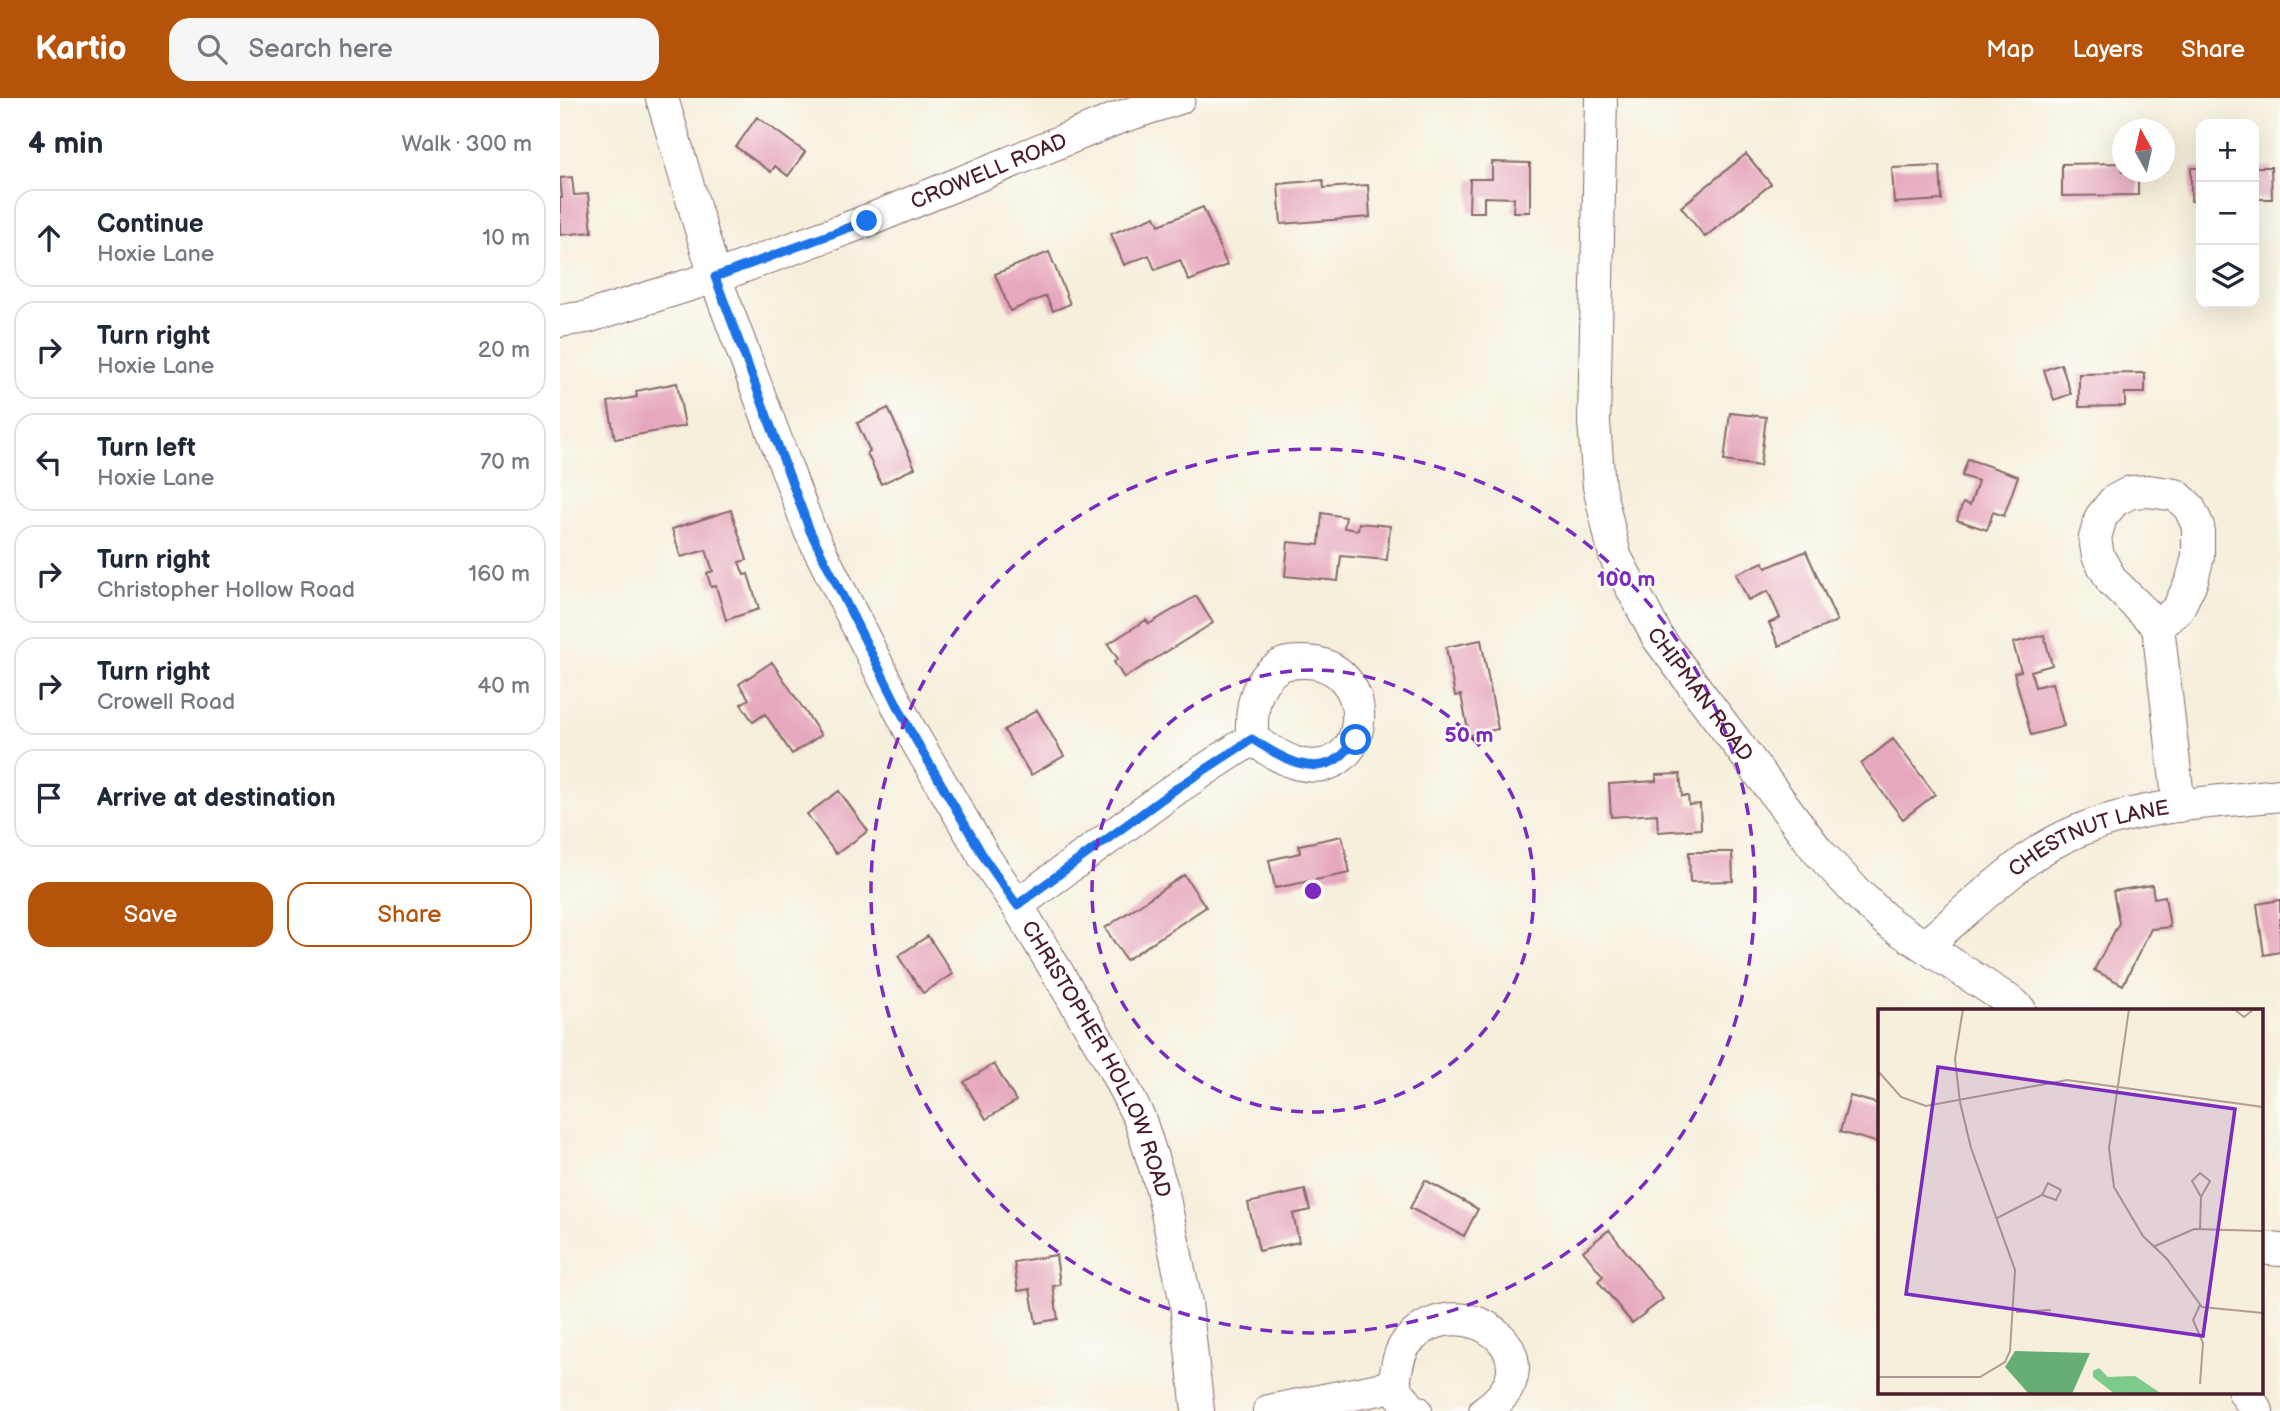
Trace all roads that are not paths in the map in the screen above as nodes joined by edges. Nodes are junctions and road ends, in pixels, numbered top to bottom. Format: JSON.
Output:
{"nodes":[{"id":1,"x":662,"y":98,"type":"edge"},
{"id":2,"x":1179,"y":98,"type":"edge"},
{"id":3,"x":1601,"y":98,"type":"edge"},
{"id":4,"x":715,"y":277,"type":"junction"},
{"id":5,"x":560,"y":321,"type":"edge"},
{"id":6,"x":2158,"y":626,"type":"dead end"},
{"id":7,"x":1252,"y":739,"type":"dead end"},
{"id":8,"x":2280,"y":795,"type":"edge"},
{"id":9,"x":2179,"y":806,"type":"junction"},
{"id":10,"x":1017,"y":905,"type":"junction"},
{"id":11,"x":1925,"y":946,"type":"junction"},
{"id":12,"x":2019,"y":1009,"type":"edge"},
{"id":13,"x":2262,"y":1248,"type":"edge"},
{"id":14,"x":2280,"y":1250,"type":"edge"},
{"id":15,"x":1394,"y":1385,"type":"junction"},
{"id":16,"x":2245,"y":1394,"type":"edge"},
{"id":17,"x":1198,"y":1411,"type":"edge"},
{"id":18,"x":1269,"y":1411,"type":"edge"},
{"id":19,"x":1416,"y":1411,"type":"edge"},
{"id":20,"x":1485,"y":1411,"type":"edge"},
{"id":21,"x":2257,"y":1411,"type":"edge"}],
"edges":[{"from":1,"to":4,"type":"street","name":"CHRISTOPHER HOLLOW ROAD"},
{"from":2,"to":4,"type":"street","name":"CROWELL ROAD"},
{"from":3,"to":11,"type":"street","name":"CHIPMAN ROAD"},
{"from":4,"to":5,"type":"street","name":"CROWELL ROAD"},
{"from":4,"to":10,"type":"street","name":"CHRISTOPHER HOLLOW ROAD"},
{"from":6,"to":9,"type":"street"},
{"from":7,"to":10,"type":"street"},
{"from":8,"to":9,"type":"street","name":"CHESTNUT LANE"},
{"from":9,"to":11,"type":"street","name":"CHESTNUT LANE"},
{"from":10,"to":17,"type":"street","name":"CHRISTOPHER HOLLOW ROAD"},
{"from":11,"to":12,"type":"street","name":"CHIPMAN ROAD"},
{"from":13,"to":14,"type":"street"},
{"from":15,"to":18,"type":"street"},
{"from":15,"to":19,"type":"street"},
{"from":15,"to":20,"type":"street"},
{"from":16,"to":21,"type":"street"}]}
